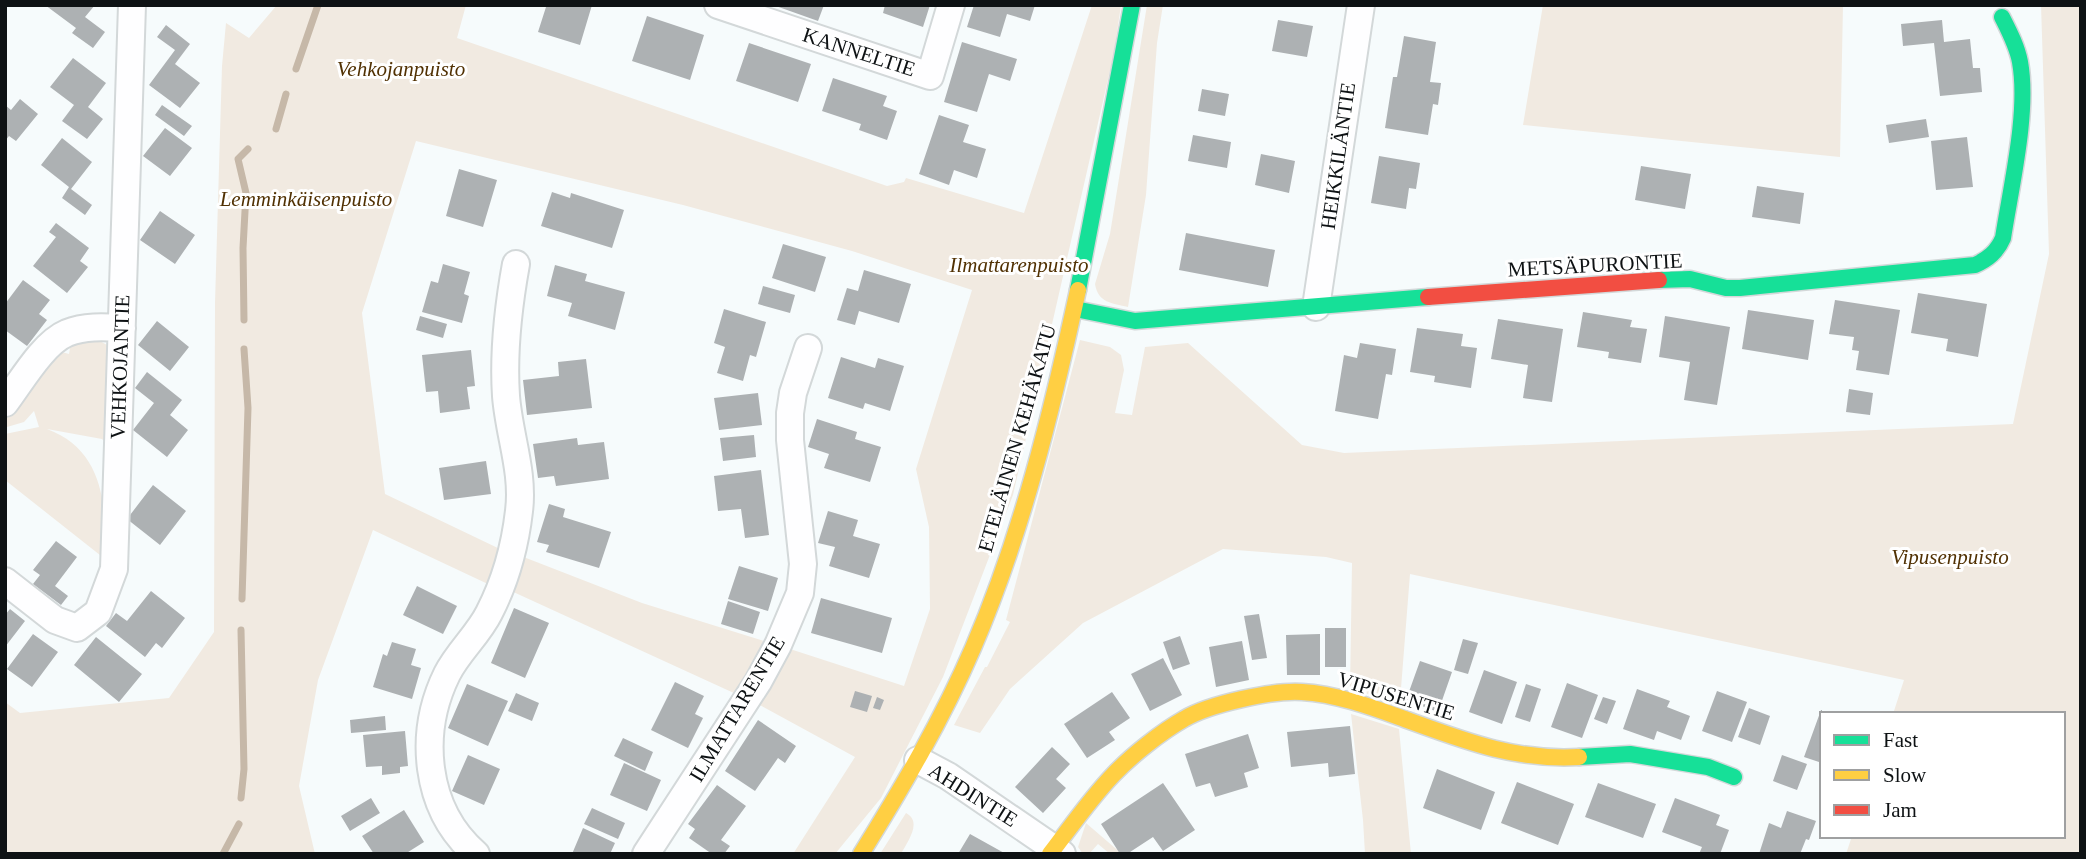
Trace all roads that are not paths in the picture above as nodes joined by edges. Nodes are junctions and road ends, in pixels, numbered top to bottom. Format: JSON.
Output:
{"nodes":[{"id":1,"x":132,"y":5,"type":"edge"},
{"id":2,"x":718,"y":5,"type":"edge"},
{"id":3,"x":951,"y":5,"type":"edge"},
{"id":4,"x":1132,"y":5,"type":"edge"},
{"id":5,"x":1361,"y":5,"type":"edge"},
{"id":6,"x":2002,"y":17,"type":"dead end"},
{"id":7,"x":516,"y":264,"type":"dead end"},
{"id":8,"x":1316,"y":307,"type":"junction"},
{"id":9,"x":1075,"y":309,"type":"junction"},
{"id":10,"x":122,"y":328,"type":"junction"},
{"id":11,"x":808,"y":348,"type":"dead end"},
{"id":12,"x":5,"y":403,"type":"edge"},
{"id":13,"x":5,"y":581,"type":"edge"},
{"id":14,"x":918,"y":760,"type":"junction"},
{"id":15,"x":1734,"y":777,"type":"dead end"},
{"id":16,"x":1055,"y":851,"type":"edge"},
{"id":17,"x":477,"y":854,"type":"edge"},
{"id":18,"x":646,"y":854,"type":"edge"},
{"id":19,"x":861,"y":854,"type":"edge"}],
"edges":[{"from":1,"to":10,"type":"street","name":"VEHKOJANTIE"},
{"from":2,"to":3,"type":"street","name":"KANNELTIE"},
{"from":4,"to":9,"type":"street","name":"ETELÄINEN KEHÄKATU"},
{"from":5,"to":8,"type":"street","name":"HEIKKILÄNTIE"},
{"from":6,"to":8,"type":"street","name":"METSÄPURONTIE"},
{"from":7,"to":17,"type":"street"},
{"from":8,"to":9,"type":"street","name":"METSÄPURONTIE"},
{"from":9,"to":14,"type":"street","name":"ETELÄINEN KEHÄKATU"},
{"from":10,"to":12,"type":"street"},
{"from":10,"to":13,"type":"street","name":"VEHKOJANTIE"},
{"from":11,"to":18,"type":"street","name":"ILMATTARENTIE"},
{"from":14,"to":16,"type":"street","name":"AHDINTIE"},
{"from":14,"to":19,"type":"street","name":"ETELÄINEN KEHÄKATU"},
{"from":15,"to":16,"type":"street","name":"VIPUSENTIE"}]}
